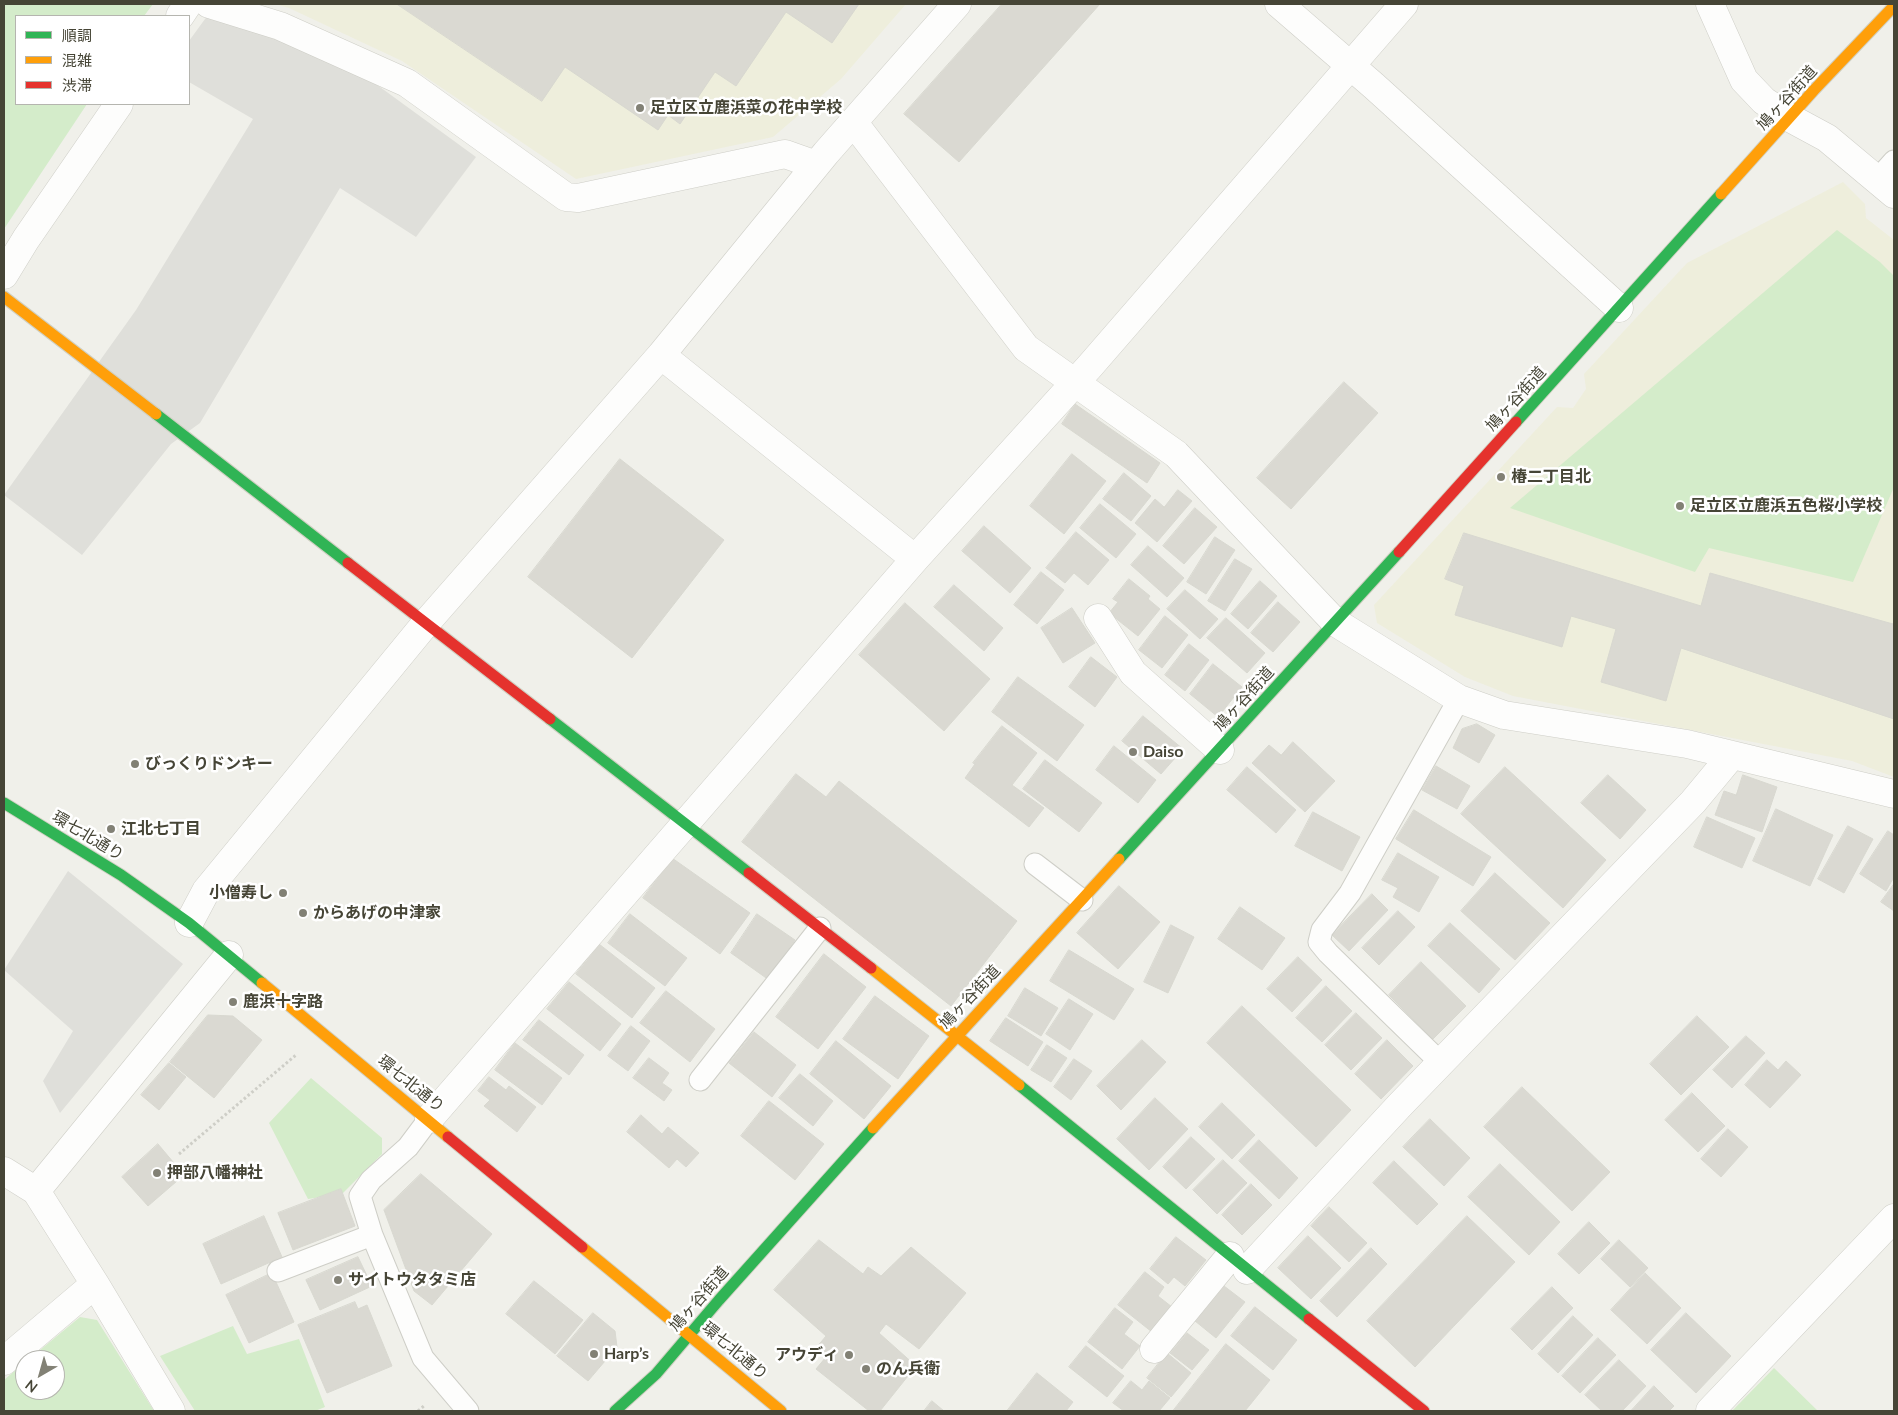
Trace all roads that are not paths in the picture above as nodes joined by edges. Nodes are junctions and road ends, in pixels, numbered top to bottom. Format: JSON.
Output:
{"nodes":[{"id":1,"x":188,"y":4,"type":"edge"},
{"id":2,"x":209,"y":4,"type":"edge"},
{"id":3,"x":957,"y":4,"type":"edge"},
{"id":4,"x":1279,"y":4,"type":"edge"},
{"id":5,"x":1404,"y":4,"type":"edge"},
{"id":6,"x":1710,"y":4,"type":"edge"},
{"id":7,"x":1894,"y":6,"type":"edge"},
{"id":8,"x":181,"y":15,"type":"edge"},
{"id":9,"x":1349,"y":66,"type":"junction"},
{"id":10,"x":119,"y":105,"type":"edge"},
{"id":11,"x":1790,"y":118,"type":"junction"},
{"id":12,"x":854,"y":123,"type":"junction"},
{"id":13,"x":816,"y":165,"type":"junction"},
{"id":14,"x":1888,"y":178,"type":"edge"},
{"id":15,"x":4,"y":275,"type":"edge"},
{"id":16,"x":4,"y":297,"type":"edge"},
{"id":17,"x":1619,"y":308,"type":"junction"},
{"id":18,"x":661,"y":354,"type":"junction"},
{"id":19,"x":1075,"y":382,"type":"junction"},
{"id":20,"x":915,"y":559,"type":"junction"},
{"id":21,"x":1098,"y":618,"type":"dead end"},
{"id":22,"x":1336,"y":622,"type":"junction"},
{"id":23,"x":426,"y":623,"type":"junction"},
{"id":24,"x":1459,"y":699,"type":"junction"},
{"id":25,"x":1220,"y":750,"type":"junction"},
{"id":26,"x":1732,"y":755,"type":"junction"},
{"id":27,"x":1894,"y":794,"type":"edge"},
{"id":28,"x":4,"y":804,"type":"edge"},
{"id":29,"x":686,"y":823,"type":"junction"},
{"id":30,"x":1035,"y":864,"type":"dead end"},
{"id":31,"x":1082,"y":900,"type":"junction"},
{"id":32,"x":189,"y":923,"type":"junction"},
{"id":33,"x":820,"y":928,"type":"junction"},
{"id":34,"x":229,"y":956,"type":"junction"},
{"id":35,"x":957,"y":1035,"type":"junction"},
{"id":36,"x":1441,"y":1062,"type":"junction"},
{"id":37,"x":700,"y":1080,"type":"dead end"},
{"id":38,"x":429,"y":1119,"type":"junction"},
{"id":39,"x":4,"y":1171,"type":"edge"},
{"id":40,"x":36,"y":1191,"type":"junction"},
{"id":41,"x":1894,"y":1218,"type":"edge"},
{"id":42,"x":372,"y":1236,"type":"junction"},
{"id":43,"x":1238,"y":1263,"type":"junction"},
{"id":44,"x":278,"y":1271,"type":"dead end"},
{"id":45,"x":95,"y":1284,"type":"junction"},
{"id":46,"x":690,"y":1335,"type":"junction"},
{"id":47,"x":1154,"y":1350,"type":"dead end"},
{"id":48,"x":4,"y":1361,"type":"edge"},
{"id":49,"x":171,"y":1411,"type":"edge"},
{"id":50,"x":468,"y":1411,"type":"edge"},
{"id":51,"x":615,"y":1411,"type":"edge"},
{"id":52,"x":781,"y":1411,"type":"edge"},
{"id":53,"x":1424,"y":1411,"type":"edge"},
{"id":54,"x":1710,"y":1411,"type":"edge"}],
"edges":[{"from":1,"to":8,"type":"street"},
{"from":2,"to":13,"type":"street"},
{"from":3,"to":12,"type":"street"},
{"from":4,"to":9,"type":"street"},
{"from":5,"to":9,"type":"street"},
{"from":6,"to":11,"type":"street"},
{"from":7,"to":11,"type":"street","name":"鳩ヶ谷街道"},
{"from":9,"to":17,"type":"street"},
{"from":9,"to":19,"type":"street"},
{"from":10,"to":15,"type":"street"},
{"from":11,"to":14,"type":"street"},
{"from":11,"to":17,"type":"street","name":"鳩ヶ谷街道"},
{"from":12,"to":13,"type":"street"},
{"from":12,"to":19,"type":"street"},
{"from":13,"to":18,"type":"street"},
{"from":16,"to":23,"type":"street"},
{"from":17,"to":22,"type":"street","name":"鳩ヶ谷街道"},
{"from":18,"to":20,"type":"street"},
{"from":18,"to":23,"type":"street"},
{"from":19,"to":20,"type":"street"},
{"from":19,"to":22,"type":"street"},
{"from":20,"to":29,"type":"street"},
{"from":21,"to":25,"type":"street"},
{"from":22,"to":24,"type":"street"},
{"from":22,"to":25,"type":"street","name":"鳩ヶ谷街道"},
{"from":23,"to":29,"type":"street"},
{"from":23,"to":32,"type":"street"},
{"from":24,"to":26,"type":"street"},
{"from":24,"to":36,"type":"lane"},
{"from":25,"to":31,"type":"street","name":"鳩ヶ谷街道"},
{"from":26,"to":27,"type":"street"},
{"from":26,"to":36,"type":"street"},
{"from":28,"to":32,"type":"street","name":"環七北通り"},
{"from":29,"to":33,"type":"street"},
{"from":29,"to":38,"type":"street"},
{"from":30,"to":31,"type":"lane"},
{"from":31,"to":35,"type":"street","name":"鳩ヶ谷街道"},
{"from":32,"to":34,"type":"street","name":"環七北通り"},
{"from":33,"to":35,"type":"street"},
{"from":33,"to":37,"type":"lane"},
{"from":34,"to":38,"type":"street","name":"環七北通り"},
{"from":34,"to":40,"type":"street"},
{"from":35,"to":43,"type":"street"},
{"from":35,"to":46,"type":"street","name":"鳩ヶ谷街道"},
{"from":36,"to":43,"type":"street"},
{"from":38,"to":42,"type":"lane"},
{"from":38,"to":46,"type":"street","name":"環七北通り"},
{"from":39,"to":40,"type":"street"},
{"from":40,"to":45,"type":"street"},
{"from":41,"to":54,"type":"street"},
{"from":42,"to":44,"type":"lane"},
{"from":42,"to":50,"type":"lane"},
{"from":43,"to":47,"type":"street"},
{"from":43,"to":53,"type":"street"},
{"from":45,"to":48,"type":"street"},
{"from":45,"to":49,"type":"street"},
{"from":46,"to":51,"type":"street","name":"鳩ヶ谷街道"},
{"from":46,"to":52,"type":"street","name":"環七北通り"}]}
